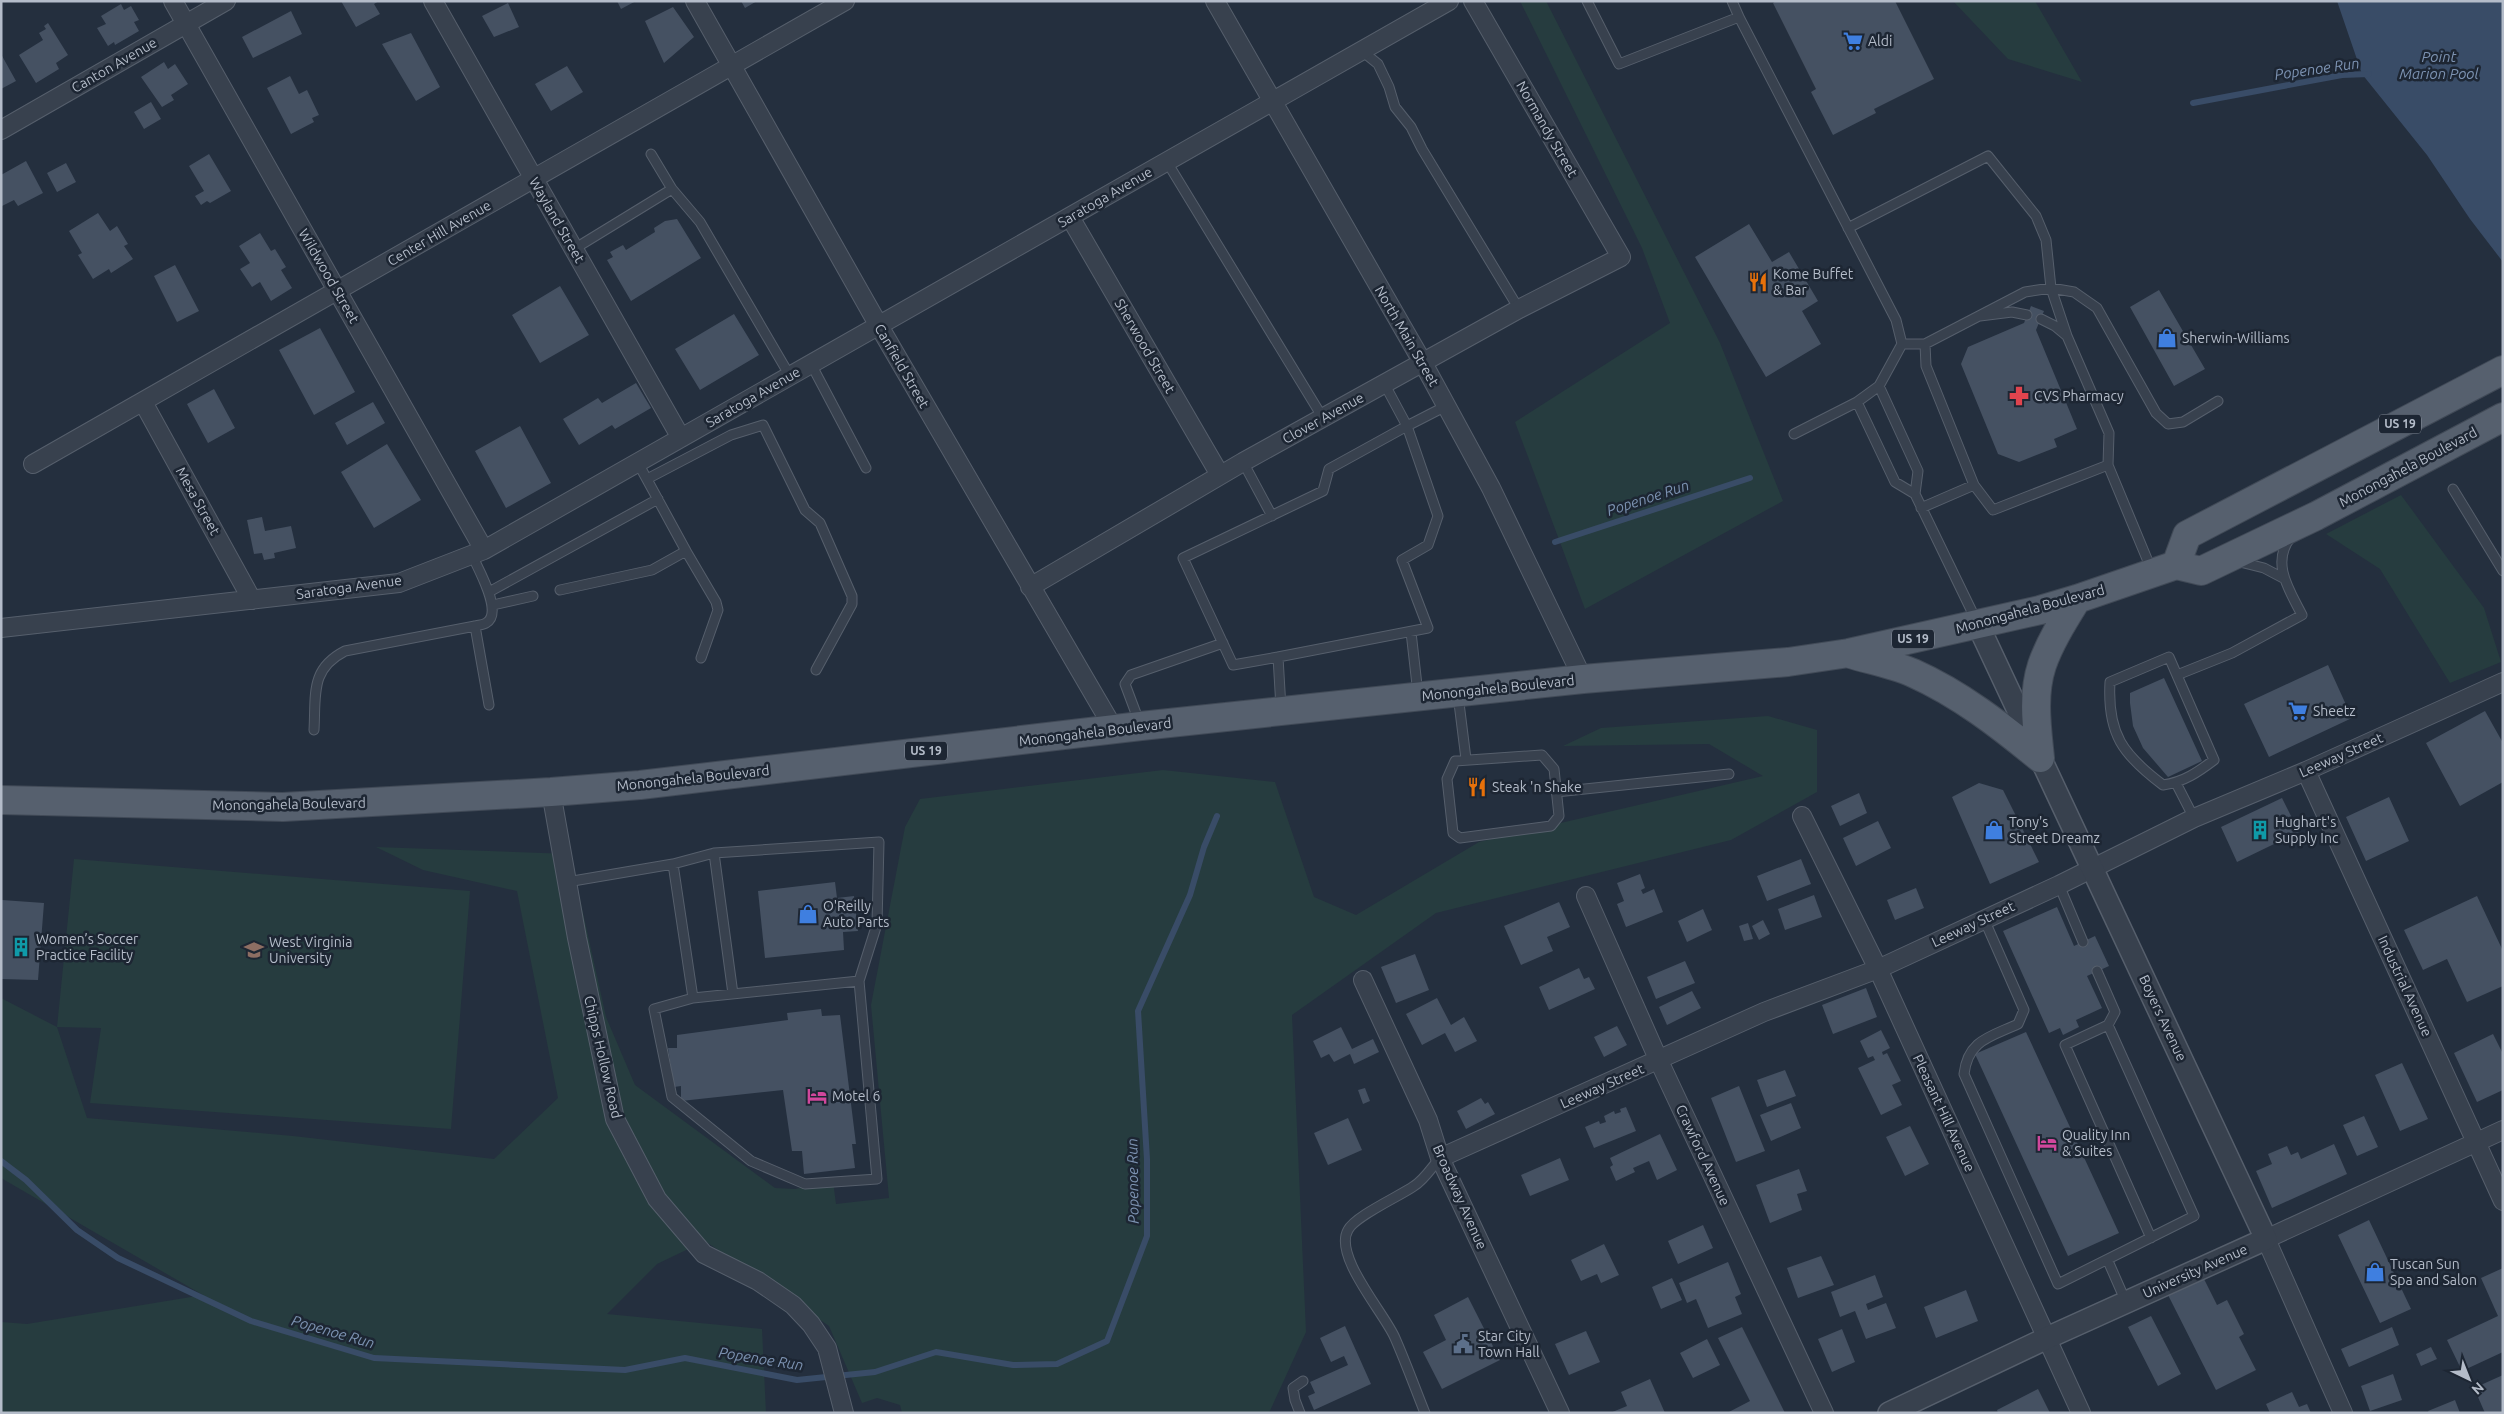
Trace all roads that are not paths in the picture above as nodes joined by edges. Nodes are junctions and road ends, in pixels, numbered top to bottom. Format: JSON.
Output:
{"nodes":[{"id":1,"x":173,"y":1,"type":"edge"},
{"id":2,"x":226,"y":1,"type":"edge"},
{"id":3,"x":433,"y":1,"type":"edge"},
{"id":4,"x":695,"y":1,"type":"edge"},
{"id":5,"x":845,"y":1,"type":"edge"},
{"id":6,"x":1215,"y":1,"type":"edge"},
{"id":7,"x":1449,"y":1,"type":"edge"},
{"id":8,"x":1473,"y":1,"type":"edge"},
{"id":9,"x":1587,"y":1,"type":"edge"},
{"id":10,"x":1732,"y":1,"type":"edge"},
{"id":11,"x":1739,"y":17,"type":"junction"},
{"id":12,"x":186,"y":24,"type":"junction"},
{"id":13,"x":1362,"y":51,"type":"junction"},
{"id":14,"x":732,"y":66,"type":"junction"},
{"id":15,"x":1272,"y":102,"type":"junction"},
{"id":16,"x":1,"y":130,"type":"edge"},
{"id":17,"x":652,"y":154,"type":"dead end"},
{"id":18,"x":1167,"y":162,"type":"junction"},
{"id":19,"x":534,"y":179,"type":"junction"},
{"id":20,"x":672,"y":189,"type":"junction"},
{"id":21,"x":1070,"y":217,"type":"junction"},
{"id":22,"x":1848,"y":228,"type":"junction"},
{"id":23,"x":574,"y":248,"type":"junction"},
{"id":24,"x":1621,"y":257,"type":"joint"},
{"id":25,"x":2051,"y":288,"type":"junction"},
{"id":26,"x":337,"y":291,"type":"junction"},
{"id":27,"x":1519,"y":309,"type":"junction"},
{"id":28,"x":2027,"y":315,"type":"dead end"},
{"id":29,"x":1973,"y":318,"type":"junction"},
{"id":30,"x":2041,"y":319,"type":"dead end"},
{"id":31,"x":879,"y":326,"type":"junction"},
{"id":32,"x":2067,"y":336,"type":"junction"},
{"id":33,"x":1902,"y":344,"type":"junction"},
{"id":34,"x":1925,"y":344,"type":"junction"},
{"id":35,"x":1423,"y":363,"type":"junction"},
{"id":36,"x":811,"y":364,"type":"junction"},
{"id":37,"x":2503,"y":370,"type":"edge"},
{"id":38,"x":790,"y":376,"type":"junction"},
{"id":39,"x":1385,"y":385,"type":"junction"},
{"id":40,"x":1879,"y":386,"type":"junction"},
{"id":41,"x":2218,"y":401,"type":"dead end"},
{"id":42,"x":143,"y":402,"type":"junction"},
{"id":43,"x":1858,"y":402,"type":"junction"},
{"id":44,"x":1446,"y":406,"type":"junction"},
{"id":45,"x":2503,"y":417,"type":"edge"},
{"id":46,"x":1323,"y":418,"type":"junction"},
{"id":47,"x":1407,"y":426,"type":"junction"},
{"id":48,"x":1794,"y":434,"type":"dead end"},
{"id":49,"x":681,"y":438,"type":"junction"},
{"id":50,"x":1243,"y":462,"type":"junction"},
{"id":51,"x":638,"y":463,"type":"junction"},
{"id":52,"x":33,"y":464,"type":"dead end"},
{"id":53,"x":2108,"y":464,"type":"junction"},
{"id":54,"x":866,"y":468,"type":"dead end"},
{"id":55,"x":1220,"y":475,"type":"junction"},
{"id":56,"x":647,"y":479,"type":"junction"},
{"id":57,"x":1974,"y":485,"type":"junction"},
{"id":58,"x":2453,"y":488,"type":"dead end"},
{"id":59,"x":1915,"y":494,"type":"junction"},
{"id":60,"x":658,"y":499,"type":"junction"},
{"id":61,"x":1921,"y":508,"type":"junction"},
{"id":62,"x":1272,"y":516,"type":"junction"},
{"id":63,"x":2310,"y":519,"type":"junction"},
{"id":64,"x":686,"y":551,"type":"junction"},
{"id":65,"x":478,"y":553,"type":"junction"},
{"id":66,"x":2217,"y":563,"type":"junction"},
{"id":67,"x":2165,"y":569,"type":"junction"},
{"id":68,"x":2503,"y":571,"type":"edge"},
{"id":69,"x":2283,"y":578,"type":"junction"},
{"id":70,"x":1030,"y":587,"type":"junction"},
{"id":71,"x":560,"y":590,"type":"dead end"},
{"id":72,"x":488,"y":592,"type":"junction"},
{"id":73,"x":533,"y":596,"type":"dead end"},
{"id":74,"x":2077,"y":599,"type":"junction"},
{"id":75,"x":252,"y":600,"type":"junction"},
{"id":76,"x":493,"y":606,"type":"junction"},
{"id":77,"x":1978,"y":625,"type":"junction"},
{"id":78,"x":475,"y":626,"type":"junction"},
{"id":79,"x":1,"y":628,"type":"edge"},
{"id":80,"x":1411,"y":632,"type":"junction"},
{"id":81,"x":1223,"y":643,"type":"junction"},
{"id":82,"x":1849,"y":653,"type":"junction"},
{"id":83,"x":1278,"y":657,"type":"junction"},
{"id":84,"x":701,"y":658,"type":"dead end"},
{"id":85,"x":816,"y":670,"type":"dead end"},
{"id":86,"x":2177,"y":675,"type":"junction"},
{"id":87,"x":1583,"y":679,"type":"junction"},
{"id":88,"x":2503,"y":682,"type":"edge"},
{"id":89,"x":1458,"y":693,"type":"junction"},
{"id":90,"x":1418,"y":697,"type":"junction"},
{"id":91,"x":489,"y":705,"type":"dead end"},
{"id":92,"x":1281,"y":711,"type":"junction"},
{"id":93,"x":1141,"y":726,"type":"junction"},
{"id":94,"x":1114,"y":729,"type":"junction"},
{"id":95,"x":314,"y":730,"type":"dead end"},
{"id":96,"x":2040,"y":758,"type":"junction"},
{"id":97,"x":1466,"y":759,"type":"junction"},
{"id":98,"x":2306,"y":771,"type":"junction"},
{"id":99,"x":1729,"y":774,"type":"dead end"},
{"id":100,"x":2176,"y":783,"type":"junction"},
{"id":101,"x":551,"y":792,"type":"junction"},
{"id":102,"x":1556,"y":792,"type":"junction"},
{"id":103,"x":1,"y":800,"type":"edge"},
{"id":104,"x":1802,"y":816,"type":"dead end"},
{"id":105,"x":2194,"y":818,"type":"junction"},
{"id":106,"x":714,"y":853,"type":"junction"},
{"id":107,"x":673,"y":864,"type":"junction"},
{"id":108,"x":2094,"y":868,"type":"junction"},
{"id":109,"x":567,"y":882,"type":"junction"},
{"id":110,"x":2059,"y":885,"type":"junction"},
{"id":111,"x":1586,"y":896,"type":"dead end"},
{"id":112,"x":1984,"y":919,"type":"junction"},
{"id":113,"x":2083,"y":942,"type":"dead end"},
{"id":114,"x":1878,"y":969,"type":"junction"},
{"id":115,"x":2097,"y":971,"type":"dead end"},
{"id":116,"x":858,"y":980,"type":"junction"},
{"id":117,"x":1363,"y":980,"type":"dead end"},
{"id":118,"x":734,"y":994,"type":"junction"},
{"id":119,"x":693,"y":998,"type":"junction"},
{"id":120,"x":2108,"y":1025,"type":"junction"},
{"id":121,"x":1659,"y":1061,"type":"junction"},
{"id":122,"x":2503,"y":1130,"type":"edge"},
{"id":123,"x":2477,"y":1142,"type":"junction"},
{"id":124,"x":1440,"y":1158,"type":"junction"},
{"id":125,"x":2503,"y":1201,"type":"edge"},
{"id":126,"x":2151,"y":1238,"type":"junction"},
{"id":127,"x":2266,"y":1239,"type":"junction"},
{"id":128,"x":2108,"y":1261,"type":"junction"},
{"id":129,"x":2126,"y":1302,"type":"junction"},
{"id":130,"x":2047,"y":1338,"type":"junction"},
{"id":131,"x":1303,"y":1381,"type":"dead end"},
{"id":132,"x":843,"y":1412,"type":"edge"},
{"id":133,"x":1300,"y":1413,"type":"edge"},
{"id":134,"x":1425,"y":1413,"type":"edge"},
{"id":135,"x":1560,"y":1413,"type":"edge"},
{"id":136,"x":1824,"y":1413,"type":"edge"},
{"id":137,"x":1889,"y":1413,"type":"edge"},
{"id":138,"x":2081,"y":1413,"type":"edge"},
{"id":139,"x":2343,"y":1413,"type":"edge"}],
"edges":[{"from":1,"to":12,"type":"street","name":"Wildwood Street"},
{"from":2,"to":12,"type":"street","name":"Canton Avenue"},
{"from":3,"to":19,"type":"street","name":"Wayland Street"},
{"from":4,"to":14,"type":"street","name":"Canfield Street"},
{"from":5,"to":14,"type":"street","name":"Center Hill Avenue"},
{"from":6,"to":15,"type":"street","name":"North Main Street"},
{"from":7,"to":13,"type":"street","name":"Saratoga Avenue"},
{"from":8,"to":24,"type":"street","name":"Normandy Street"},
{"from":9,"to":11,"type":"lane"},
{"from":10,"to":11,"type":"lane"},
{"from":11,"to":22,"type":"lane"},
{"from":12,"to":16,"type":"street","name":"Canton Avenue"},
{"from":12,"to":26,"type":"street","name":"Wildwood Street"},
{"from":13,"to":15,"type":"street","name":"Saratoga Avenue"},
{"from":13,"to":27,"type":"lane"},
{"from":14,"to":19,"type":"street","name":"Center Hill Avenue"},
{"from":14,"to":31,"type":"street","name":"Canfield Street"},
{"from":15,"to":18,"type":"street","name":"Saratoga Avenue"},
{"from":15,"to":35,"type":"street","name":"North Main Street"},
{"from":17,"to":20,"type":"lane"},
{"from":18,"to":21,"type":"street","name":"Saratoga Avenue"},
{"from":18,"to":46,"type":"lane"},
{"from":19,"to":23,"type":"street","name":"Wayland Street"},
{"from":19,"to":26,"type":"street","name":"Center Hill Avenue"},
{"from":20,"to":23,"type":"lane"},
{"from":20,"to":38,"type":"lane"},
{"from":21,"to":31,"type":"street","name":"Saratoga Avenue"},
{"from":21,"to":55,"type":"street","name":"Sherwood Street"},
{"from":22,"to":25,"type":"lane"},
{"from":22,"to":33,"type":"lane"},
{"from":23,"to":49,"type":"street","name":"Wayland Street"},
{"from":24,"to":27,"type":"street","name":"Clover Avenue"},
{"from":25,"to":29,"type":"lane"},
{"from":25,"to":32,"type":"lane"},
{"from":25,"to":41,"type":"lane"},
{"from":26,"to":42,"type":"street","name":"Center Hill Avenue"},
{"from":26,"to":65,"type":"street","name":"Wildwood Street"},
{"from":27,"to":35,"type":"street","name":"Clover Avenue"},
{"from":28,"to":29,"type":"lane"},
{"from":29,"to":34,"type":"lane"},
{"from":30,"to":32,"type":"lane"},
{"from":31,"to":36,"type":"street","name":"Saratoga Avenue"},
{"from":31,"to":70,"type":"street","name":"Canfield Street"},
{"from":32,"to":53,"type":"lane"},
{"from":33,"to":34,"type":"lane"},
{"from":33,"to":40,"type":"lane"},
{"from":34,"to":57,"type":"lane"},
{"from":35,"to":39,"type":"street","name":"Clover Avenue"},
{"from":35,"to":44,"type":"street","name":"North Main Street"},
{"from":36,"to":38,"type":"street","name":"Saratoga Avenue"},
{"from":36,"to":54,"type":"lane"},
{"from":37,"to":67,"type":"main road","number":"US 19"},
{"from":38,"to":49,"type":"street","name":"Saratoga Avenue"},
{"from":39,"to":46,"type":"street","name":"Clover Avenue"},
{"from":39,"to":47,"type":"lane"},
{"from":40,"to":43,"type":"lane"},
{"from":40,"to":59,"type":"lane"},
{"from":42,"to":52,"type":"street","name":"Center Hill Avenue"},
{"from":42,"to":75,"type":"street","name":"Mesa Street"},
{"from":43,"to":48,"type":"lane"},
{"from":43,"to":59,"type":"lane"},
{"from":44,"to":47,"type":"lane"},
{"from":44,"to":87,"type":"street","name":"North Main Street"},
{"from":45,"to":63,"type":"main road","name":"Monongahela Boulevard"},
{"from":46,"to":50,"type":"street","name":"Clover Avenue"},
{"from":47,"to":62,"type":"lane"},
{"from":47,"to":80,"type":"lane"},
{"from":49,"to":51,"type":"street","name":"Saratoga Avenue"},
{"from":50,"to":55,"type":"street","name":"Clover Avenue"},
{"from":50,"to":62,"type":"lane"},
{"from":51,"to":56,"type":"lane"},
{"from":51,"to":65,"type":"street","name":"Saratoga Avenue"},
{"from":53,"to":57,"type":"lane"},
{"from":53,"to":67,"type":"lane"},
{"from":55,"to":70,"type":"street","name":"Clover Avenue"},
{"from":56,"to":60,"type":"lane"},
{"from":56,"to":85,"type":"lane"},
{"from":57,"to":61,"type":"lane"},
{"from":58,"to":68,"type":"lane"},
{"from":59,"to":61,"type":"lane"},
{"from":60,"to":64,"type":"lane"},
{"from":60,"to":72,"type":"lane"},
{"from":61,"to":77,"type":"lane"},
{"from":62,"to":81,"type":"lane"},
{"from":63,"to":66,"type":"main road","name":"Monongahela Boulevard"},
{"from":63,"to":69,"type":"lane"},
{"from":64,"to":71,"type":"lane"},
{"from":64,"to":84,"type":"lane"},
{"from":65,"to":72,"type":"lane"},
{"from":65,"to":75,"type":"street","name":"Saratoga Avenue"},
{"from":66,"to":67,"type":"main road","name":"Monongahela Boulevard"},
{"from":66,"to":69,"type":"lane"},
{"from":67,"to":74,"type":"main road","name":"Monongahela Boulevard","number":"US 19"},
{"from":69,"to":86,"type":"lane"},
{"from":70,"to":94,"type":"street","name":"Canfield Street"},
{"from":72,"to":76,"type":"lane"},
{"from":73,"to":76,"type":"lane"},
{"from":74,"to":77,"type":"main road","name":"Monongahela Boulevard","number":"US 19"},
{"from":74,"to":96,"type":"main road"},
{"from":75,"to":79,"type":"street","name":"Saratoga Avenue"},
{"from":76,"to":78,"type":"lane"},
{"from":77,"to":82,"type":"main road","name":"Monongahela Boulevard","number":"US 19"},
{"from":77,"to":96,"type":"street","name":"Boyers Avenue"},
{"from":78,"to":91,"type":"lane"},
{"from":78,"to":95,"type":"lane"},
{"from":80,"to":83,"type":"lane"},
{"from":80,"to":90,"type":"lane"},
{"from":81,"to":83,"type":"lane"},
{"from":81,"to":93,"type":"lane"},
{"from":82,"to":87,"type":"main road","name":"Monongahela Boulevard","number":"US 19"},
{"from":82,"to":96,"type":"main road"},
{"from":83,"to":92,"type":"lane"},
{"from":86,"to":100,"type":"lane"},
{"from":86,"to":100,"type":"lane"},
{"from":87,"to":89,"type":"main road","name":"Monongahela Boulevard","number":"US 19"},
{"from":88,"to":98,"type":"street","name":"Leeway Street"},
{"from":89,"to":90,"type":"main road","name":"Monongahela Boulevard","number":"US 19"},
{"from":89,"to":97,"type":"lane"},
{"from":90,"to":92,"type":"main road","name":"Monongahela Boulevard","number":"US 19"},
{"from":92,"to":93,"type":"main road","name":"Monongahela Boulevard","number":"US 19"},
{"from":93,"to":94,"type":"main road","name":"Monongahela Boulevard","number":"US 19"},
{"from":94,"to":101,"type":"main road","name":"Monongahela Boulevard","number":"US 19"},
{"from":96,"to":108,"type":"street","name":"Boyers Avenue"},
{"from":97,"to":102,"type":"lane"},
{"from":97,"to":102,"type":"lane"},
{"from":98,"to":105,"type":"street","name":"Leeway Street"},
{"from":98,"to":123,"type":"street","name":"Industrial Avenue"},
{"from":99,"to":102,"type":"lane"},
{"from":100,"to":105,"type":"lane"},
{"from":101,"to":103,"type":"main road","name":"Monongahela Boulevard","number":"US 19"},
{"from":101,"to":109,"type":"street","name":"Chipps Hollow Road"},
{"from":104,"to":114,"type":"street","name":"Pleasant Hill Avenue"},
{"from":105,"to":108,"type":"street","name":"Leeway Street"},
{"from":106,"to":107,"type":"lane"},
{"from":106,"to":116,"type":"lane"},
{"from":106,"to":118,"type":"lane"},
{"from":107,"to":109,"type":"lane"},
{"from":107,"to":119,"type":"lane"},
{"from":108,"to":110,"type":"street","name":"Leeway Street"},
{"from":108,"to":127,"type":"street","name":"Boyers Avenue"},
{"from":109,"to":132,"type":"street","name":"Chipps Hollow Road"},
{"from":110,"to":112,"type":"street","name":"Leeway Street"},
{"from":110,"to":113,"type":"lane"},
{"from":111,"to":121,"type":"street","name":"Crawford Avenue"},
{"from":112,"to":114,"type":"street","name":"Leeway Street"},
{"from":112,"to":128,"type":"lane"},
{"from":114,"to":121,"type":"street","name":"Leeway Street"},
{"from":114,"to":130,"type":"street","name":"Pleasant Hill Avenue"},
{"from":115,"to":120,"type":"lane"},
{"from":116,"to":118,"type":"lane"},
{"from":116,"to":119,"type":"lane"},
{"from":117,"to":124,"type":"street","name":"Broadway Avenue"},
{"from":118,"to":119,"type":"lane"},
{"from":120,"to":126,"type":"lane"},
{"from":120,"to":126,"type":"lane"},
{"from":121,"to":124,"type":"street","name":"Leeway Street"},
{"from":121,"to":136,"type":"street","name":"Crawford Avenue"},
{"from":122,"to":123,"type":"street","name":"University Avenue"},
{"from":123,"to":125,"type":"street","name":"Industrial Avenue"},
{"from":123,"to":127,"type":"street","name":"University Avenue"},
{"from":124,"to":134,"type":"lane"},
{"from":124,"to":135,"type":"street","name":"Broadway Avenue"},
{"from":126,"to":128,"type":"lane"},
{"from":127,"to":129,"type":"street","name":"University Avenue"},
{"from":127,"to":139,"type":"street","name":"Boyers Avenue"},
{"from":128,"to":129,"type":"lane"},
{"from":129,"to":130,"type":"street","name":"University Avenue"},
{"from":130,"to":137,"type":"street","name":"University Avenue"},
{"from":130,"to":138,"type":"street","name":"Pleasant Hill Avenue"},
{"from":131,"to":133,"type":"lane"}]}
